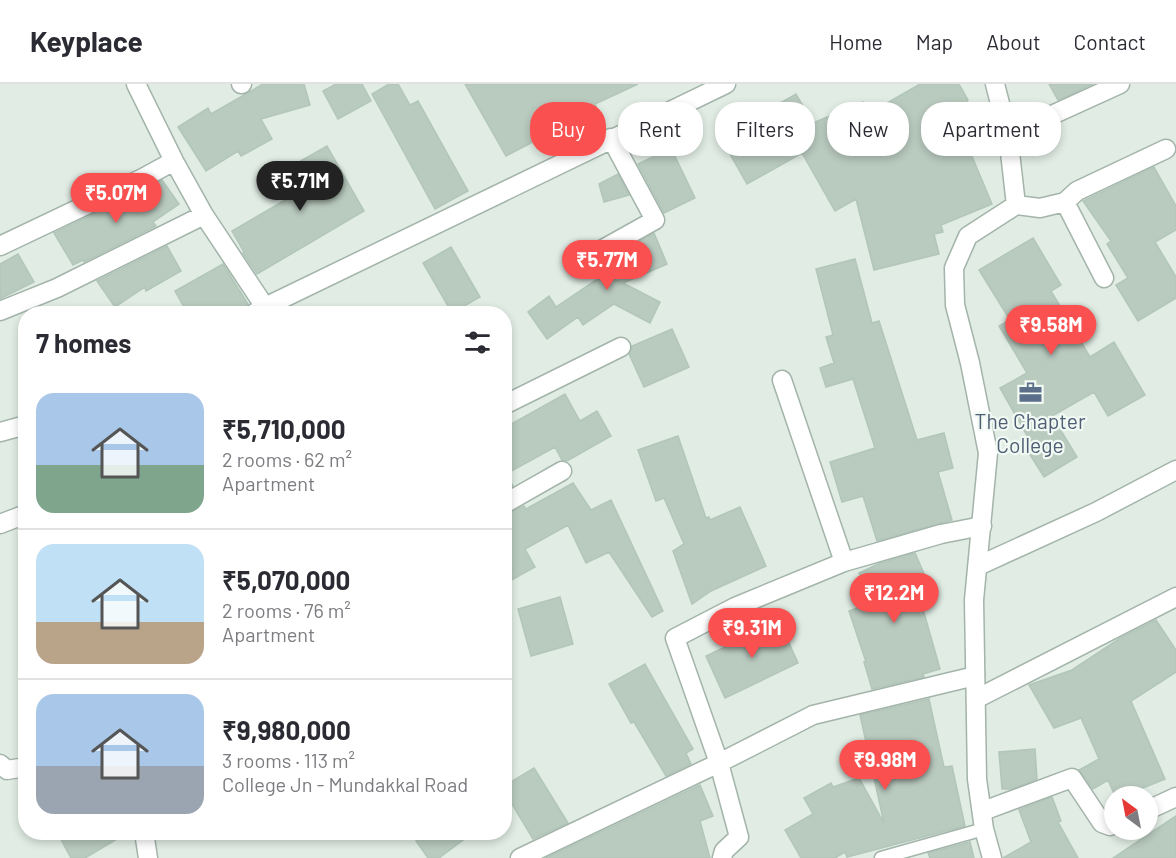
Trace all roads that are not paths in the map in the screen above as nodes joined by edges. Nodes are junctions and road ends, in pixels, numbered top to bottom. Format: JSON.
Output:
{"nodes":[{"id":1,"x":136,"y":84,"type":"edge"},
{"id":2,"x":726,"y":84,"type":"edge"},
{"id":3,"x":995,"y":84,"type":"edge"},
{"id":4,"x":1120,"y":84,"type":"edge"},
{"id":5,"x":1000,"y":102,"type":"edge"},
{"id":6,"x":1061,"y":111,"type":"edge"},
{"id":7,"x":611,"y":138,"type":"junction"},
{"id":8,"x":1166,"y":149,"type":"dead end"},
{"id":9,"x":1010,"y":156,"type":"edge"},
{"id":10,"x":174,"y":161,"type":"junction"},
{"id":11,"x":1065,"y":202,"type":"junction"},
{"id":12,"x":1016,"y":205,"type":"junction"},
{"id":13,"x":204,"y":215,"type":"junction"},
{"id":14,"x":0,"y":246,"type":"edge"},
{"id":15,"x":603,"y":249,"type":"dead end"},
{"id":16,"x":1104,"y":278,"type":"dead end"},
{"id":17,"x":259,"y":306,"type":"edge"},
{"id":18,"x":272,"y":306,"type":"edge"},
{"id":19,"x":0,"y":311,"type":"edge"},
{"id":20,"x":621,"y":347,"type":"dead end"},
{"id":21,"x":782,"y":380,"type":"dead end"},
{"id":22,"x":512,"y":401,"type":"edge"},
{"id":23,"x":18,"y":427,"type":"edge"},
{"id":24,"x":0,"y":432,"type":"edge"},
{"id":25,"x":1176,"y":470,"type":"edge"},
{"id":26,"x":562,"y":471,"type":"dead end"},
{"id":27,"x":512,"y":499,"type":"edge"},
{"id":28,"x":18,"y":517,"type":"edge"},
{"id":29,"x":0,"y":524,"type":"edge"},
{"id":30,"x":982,"y":526,"type":"junction"},
{"id":31,"x":844,"y":562,"type":"junction"},
{"id":32,"x":978,"y":566,"type":"junction"},
{"id":33,"x":1176,"y":597,"type":"edge"},
{"id":34,"x":975,"y":676,"type":"junction"},
{"id":35,"x":976,"y":699,"type":"junction"},
{"id":36,"x":719,"y":763,"type":"junction"},
{"id":37,"x":0,"y":764,"type":"edge"},
{"id":38,"x":18,"y":768,"type":"edge"},
{"id":39,"x":1176,"y":797,"type":"edge"},
{"id":40,"x":1158,"y":805,"type":"edge"},
{"id":41,"x":983,"y":820,"type":"junction"},
{"id":42,"x":1104,"y":824,"type":"edge"},
{"id":43,"x":145,"y":840,"type":"edge"},
{"id":44,"x":148,"y":858,"type":"edge"},
{"id":45,"x":520,"y":858,"type":"edge"},
{"id":46,"x":722,"y":858,"type":"edge"},
{"id":47,"x":881,"y":858,"type":"edge"},
{"id":48,"x":992,"y":858,"type":"edge"}],
"edges":[{"from":1,"to":10,"type":"street"},
{"from":2,"to":7,"type":"street"},
{"from":3,"to":5,"type":"street"},
{"from":4,"to":6,"type":"street"},
{"from":7,"to":15,"type":"street"},
{"from":7,"to":18,"type":"street"},
{"from":8,"to":11,"type":"street"},
{"from":9,"to":12,"type":"street"},
{"from":10,"to":13,"type":"street"},
{"from":10,"to":14,"type":"street"},
{"from":11,"to":12,"type":"street"},
{"from":11,"to":16,"type":"street"},
{"from":12,"to":30,"type":"street"},
{"from":13,"to":17,"type":"street"},
{"from":13,"to":19,"type":"street"},
{"from":20,"to":22,"type":"street"},
{"from":21,"to":31,"type":"street"},
{"from":23,"to":24,"type":"street"},
{"from":25,"to":32,"type":"street"},
{"from":26,"to":27,"type":"street"},
{"from":28,"to":29,"type":"street"},
{"from":30,"to":31,"type":"street"},
{"from":30,"to":32,"type":"street"},
{"from":31,"to":36,"type":"street"},
{"from":32,"to":34,"type":"street"},
{"from":33,"to":35,"type":"street"},
{"from":34,"to":35,"type":"street"},
{"from":34,"to":36,"type":"street"},
{"from":35,"to":41,"type":"street"},
{"from":36,"to":45,"type":"street"},
{"from":36,"to":46,"type":"street"},
{"from":37,"to":38,"type":"street"},
{"from":39,"to":40,"type":"street"},
{"from":41,"to":42,"type":"street"},
{"from":41,"to":47,"type":"lane"},
{"from":41,"to":48,"type":"street"},
{"from":43,"to":44,"type":"street"}]}
